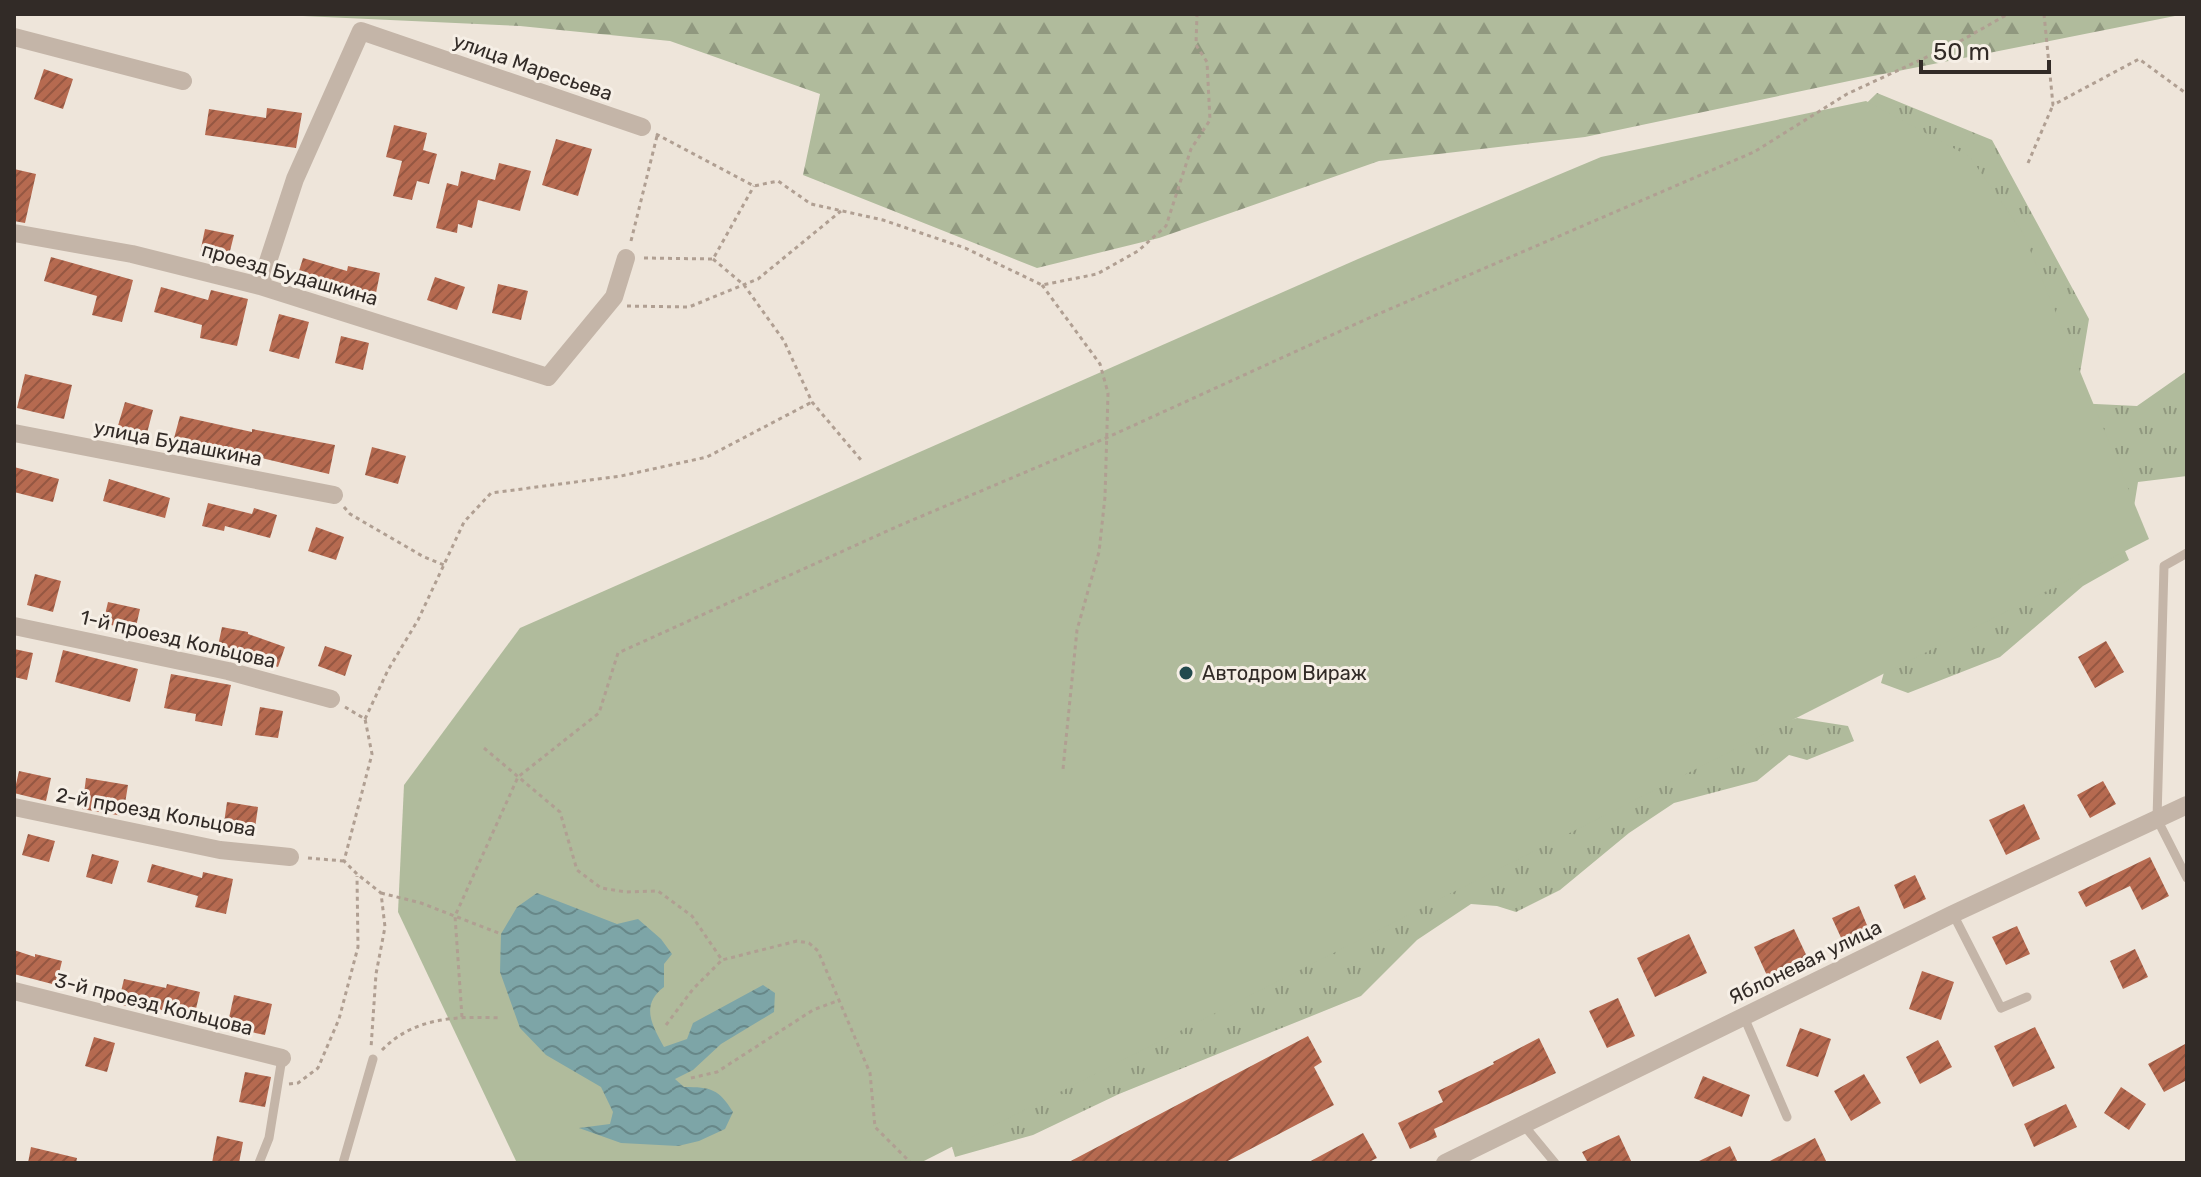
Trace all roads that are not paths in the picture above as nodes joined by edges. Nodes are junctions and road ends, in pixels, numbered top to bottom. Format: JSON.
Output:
{"nodes":[{"id":1,"x":14,"y":37,"type":"edge"},
{"id":2,"x":183,"y":81,"type":"dead end"},
{"id":3,"x":650,"y":131,"type":"road end"},
{"id":4,"x":14,"y":233,"type":"edge"},
{"id":5,"x":626,"y":258,"type":"road end"},
{"id":6,"x":260,"y":286,"type":"junction"},
{"id":7,"x":14,"y":433,"type":"edge"},
{"id":8,"x":334,"y":495,"type":"road end"},
{"id":9,"x":2187,"y":553,"type":"edge"},
{"id":10,"x":14,"y":626,"type":"edge"},
{"id":11,"x":331,"y":699,"type":"road end"},
{"id":12,"x":2187,"y":805,"type":"edge"},
{"id":13,"x":14,"y":807,"type":"edge"},
{"id":14,"x":2157,"y":819,"type":"junction"},
{"id":15,"x":290,"y":857,"type":"road end"},
{"id":16,"x":2187,"y":878,"type":"edge"},
{"id":17,"x":1953,"y":914,"type":"junction"},
{"id":18,"x":14,"y":991,"type":"edge"},
{"id":19,"x":2027,"y":997,"type":"dead end"},
{"id":20,"x":1744,"y":1017,"type":"junction"},
{"id":21,"x":282,"y":1058,"type":"joint"},
{"id":22,"x":373,"y":1059,"type":"road end"},
{"id":23,"x":1787,"y":1117,"type":"dead end"},
{"id":24,"x":1522,"y":1123,"type":"junction"},
{"id":25,"x":259,"y":1163,"type":"edge"},
{"id":26,"x":343,"y":1163,"type":"edge"},
{"id":27,"x":1445,"y":1163,"type":"edge"},
{"id":28,"x":1555,"y":1163,"type":"edge"}],
"edges":[{"from":1,"to":2,"type":"street"},
{"from":3,"to":6,"type":"street","name":"улица Маресьева"},
{"from":4,"to":6,"type":"street","name":"проезд Будашкина"},
{"from":5,"to":6,"type":"street","name":"проезд Будашкина"},
{"from":7,"to":8,"type":"street","name":"улица Будашкина"},
{"from":9,"to":14,"type":"lane"},
{"from":10,"to":11,"type":"street","name":"1-й проезд Кольцова"},
{"from":12,"to":14,"type":"street","name":"Яблоневая улица"},
{"from":13,"to":15,"type":"street","name":"2-й проезд Кольцова"},
{"from":14,"to":16,"type":"lane"},
{"from":14,"to":17,"type":"street","name":"Яблоневая улица"},
{"from":17,"to":19,"type":"lane"},
{"from":17,"to":20,"type":"street","name":"Яблоневая улица"},
{"from":18,"to":21,"type":"street","name":"3-й проезд Кольцова"},
{"from":20,"to":23,"type":"lane"},
{"from":20,"to":24,"type":"street","name":"Яблоневая улица"},
{"from":21,"to":25,"type":"lane"},
{"from":22,"to":26,"type":"lane"},
{"from":24,"to":27,"type":"street","name":"Яблоневая улица"},
{"from":24,"to":28,"type":"lane"}]}
